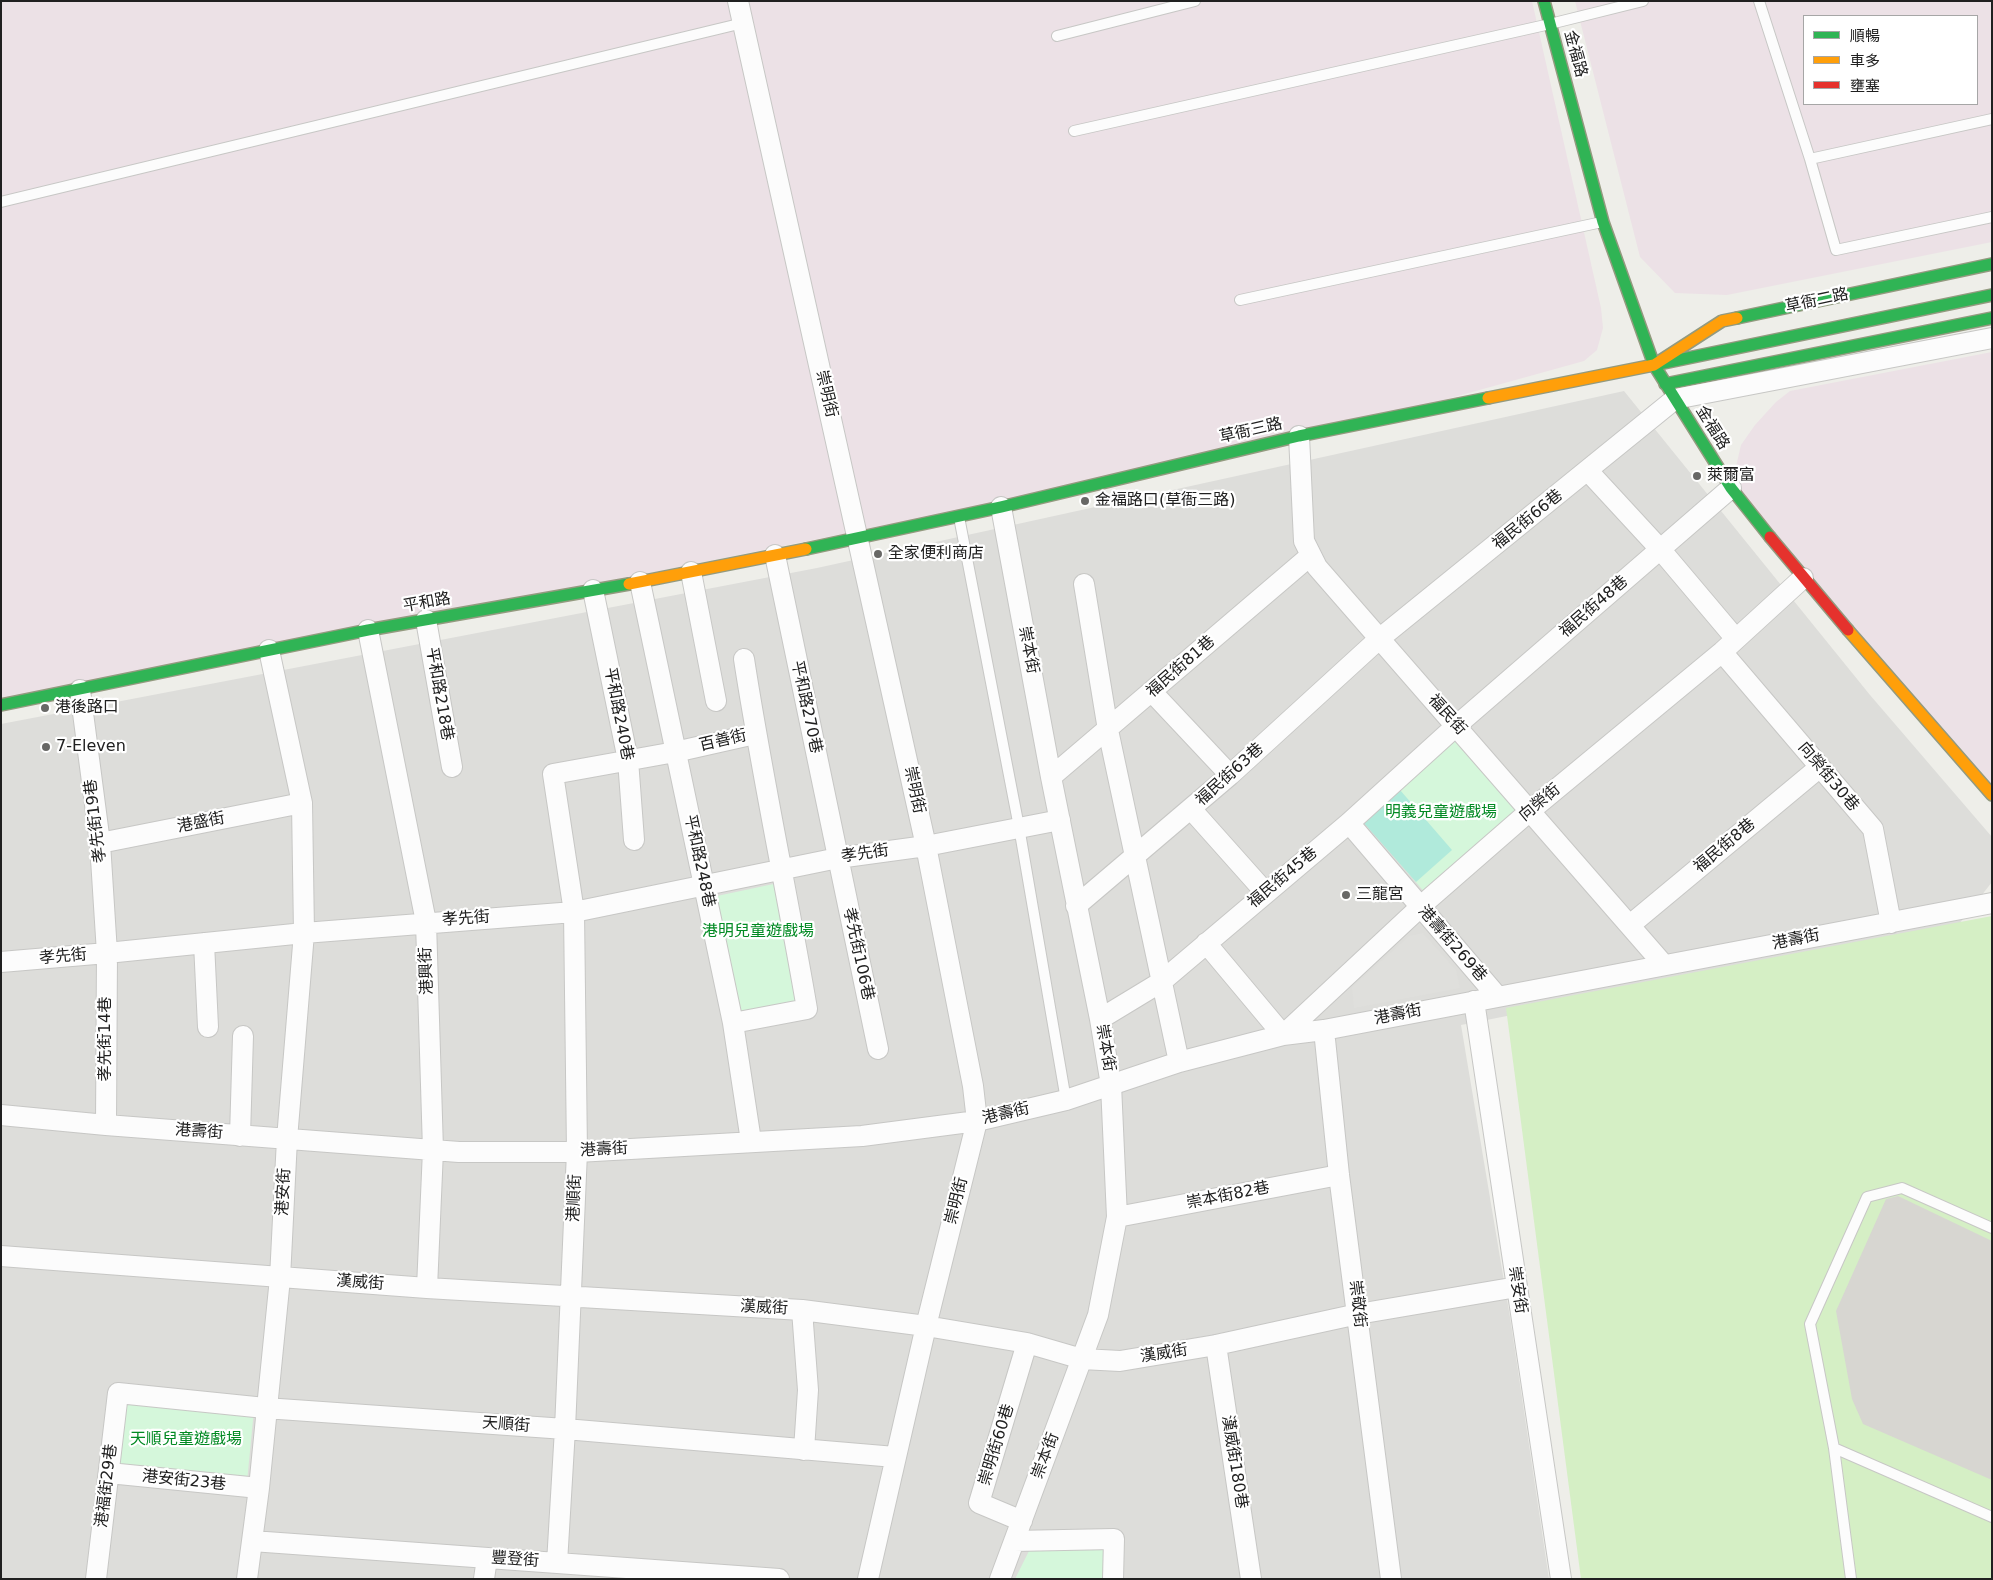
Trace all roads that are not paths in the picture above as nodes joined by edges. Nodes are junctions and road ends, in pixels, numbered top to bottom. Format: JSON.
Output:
{"nodes":[{"id":1,"x":738,"y":1,"type":"edge"},
{"id":2,"x":1195,"y":1,"type":"edge"},
{"id":3,"x":1544,"y":1,"type":"edge"},
{"id":4,"x":1643,"y":1,"type":"edge"},
{"id":5,"x":1759,"y":1,"type":"edge"},
{"id":6,"x":743,"y":23,"type":"junction"},
{"id":7,"x":1550,"y":24,"type":"junction"},
{"id":8,"x":1057,"y":36,"type":"dead end"},
{"id":9,"x":1992,"y":119,"type":"edge"},
{"id":10,"x":1074,"y":131,"type":"dead end"},
{"id":11,"x":1810,"y":159,"type":"junction"},
{"id":12,"x":1,"y":202,"type":"edge"},
{"id":13,"x":1992,"y":216,"type":"edge"},
{"id":14,"x":1603,"y":222,"type":"junction"},
{"id":15,"x":1992,"y":264,"type":"edge"},
{"id":16,"x":1992,"y":295,"type":"edge"},
{"id":17,"x":1240,"y":300,"type":"dead end"},
{"id":18,"x":1992,"y":318,"type":"edge"},
{"id":19,"x":1992,"y":338,"type":"edge"},
{"id":20,"x":1654,"y":365,"type":"junction"},
{"id":21,"x":1670,"y":392,"type":"junction"},
{"id":22,"x":1299,"y":436,"type":"junction"},
{"id":23,"x":1588,"y":471,"type":"junction"},
{"id":24,"x":1731,"y":488,"type":"junction"},
{"id":25,"x":1001,"y":507,"type":"junction"},
{"id":26,"x":959,"y":516,"type":"junction"},
{"id":27,"x":858,"y":538,"type":"junction"},
{"id":28,"x":1660,"y":549,"type":"junction"},
{"id":29,"x":775,"y":555,"type":"junction"},
{"id":30,"x":1310,"y":556,"type":"junction"},
{"id":31,"x":691,"y":572,"type":"junction"},
{"id":32,"x":1803,"y":578,"type":"junction"},
{"id":33,"x":640,"y":582,"type":"junction"},
{"id":34,"x":1084,"y":584,"type":"dead end"},
{"id":35,"x":593,"y":590,"type":"junction"},
{"id":36,"x":426,"y":620,"type":"junction"},
{"id":37,"x":368,"y":630,"type":"junction"},
{"id":38,"x":1379,"y":639,"type":"junction"},
{"id":39,"x":1729,"y":646,"type":"junction"},
{"id":40,"x":269,"y":650,"type":"junction"},
{"id":41,"x":744,"y":659,"type":"dead end"},
{"id":42,"x":80,"y":690,"type":"junction"},
{"id":43,"x":1152,"y":692,"type":"junction"},
{"id":44,"x":716,"y":702,"type":"dead end"},
{"id":45,"x":1,"y":705,"type":"edge"},
{"id":46,"x":1456,"y":726,"type":"junction"},
{"id":47,"x":1108,"y":730,"type":"junction"},
{"id":48,"x":755,"y":734,"type":"junction"},
{"id":49,"x":675,"y":752,"type":"junction"},
{"id":50,"x":628,"y":760,"type":"junction"},
{"id":51,"x":452,"y":767,"type":"dead end"},
{"id":52,"x":1820,"y":767,"type":"junction"},
{"id":53,"x":553,"y":774,"type":"joint"},
{"id":54,"x":1230,"y":775,"type":"junction"},
{"id":55,"x":1051,"y":777,"type":"junction"},
{"id":56,"x":1992,"y":795,"type":"edge"},
{"id":57,"x":302,"y":803,"type":"junction"},
{"id":58,"x":1191,"y":809,"type":"junction"},
{"id":59,"x":1530,"y":810,"type":"junction"},
{"id":60,"x":1060,"y":820,"type":"junction"},
{"id":61,"x":1349,"y":823,"type":"junction"},
{"id":62,"x":1019,"y":827,"type":"junction"},
{"id":63,"x":634,"y":840,"type":"dead end"},
{"id":64,"x":100,"y":843,"type":"junction"},
{"id":65,"x":926,"y":846,"type":"junction"},
{"id":66,"x":1136,"y":857,"type":"junction"},
{"id":67,"x":838,"y":858,"type":"junction"},
{"id":68,"x":783,"y":870,"type":"junction"},
{"id":69,"x":705,"y":885,"type":"junction"},
{"id":70,"x":1265,"y":892,"type":"junction"},
{"id":71,"x":1992,"y":903,"type":"edge"},
{"id":72,"x":1076,"y":906,"type":"junction"},
{"id":73,"x":1420,"y":906,"type":"junction"},
{"id":74,"x":574,"y":912,"type":"junction"},
{"id":75,"x":426,"y":922,"type":"junction"},
{"id":76,"x":1890,"y":923,"type":"junction"},
{"id":77,"x":1630,"y":925,"type":"junction"},
{"id":78,"x":304,"y":933,"type":"junction"},
{"id":79,"x":204,"y":943,"type":"junction"},
{"id":80,"x":1206,"y":943,"type":"junction"},
{"id":81,"x":107,"y":953,"type":"junction"},
{"id":82,"x":1,"y":962,"type":"edge"},
{"id":83,"x":1664,"y":965,"type":"junction"},
{"id":84,"x":1161,"y":982,"type":"junction"},
{"id":85,"x":1497,"y":996,"type":"junction"},
{"id":86,"x":1474,"y":1000,"type":"junction"},
{"id":87,"x":1100,"y":1019,"type":"junction"},
{"id":88,"x":733,"y":1023,"type":"junction"},
{"id":89,"x":208,"y":1028,"type":"dead end"},
{"id":90,"x":1324,"y":1030,"type":"junction"},
{"id":91,"x":1283,"y":1034,"type":"junction"},
{"id":92,"x":243,"y":1036,"type":"dead end"},
{"id":93,"x":878,"y":1049,"type":"dead end"},
{"id":94,"x":1179,"y":1062,"type":"junction"},
{"id":95,"x":1111,"y":1085,"type":"junction"},
{"id":96,"x":1066,"y":1100,"type":"junction"},
{"id":97,"x":1,"y":1115,"type":"edge"},
{"id":98,"x":977,"y":1121,"type":"junction"},
{"id":99,"x":106,"y":1125,"type":"junction"},
{"id":100,"x":240,"y":1136,"type":"junction"},
{"id":101,"x":287,"y":1139,"type":"junction"},
{"id":102,"x":751,"y":1141,"type":"junction"},
{"id":103,"x":433,"y":1150,"type":"junction"},
{"id":104,"x":577,"y":1152,"type":"junction"},
{"id":105,"x":1339,"y":1175,"type":"junction"},
{"id":106,"x":1117,"y":1216,"type":"junction"},
{"id":107,"x":1992,"y":1228,"type":"edge"},
{"id":108,"x":1,"y":1256,"type":"edge"},
{"id":109,"x":280,"y":1278,"type":"junction"},
{"id":110,"x":1517,"y":1287,"type":"junction"},
{"id":111,"x":427,"y":1288,"type":"junction"},
{"id":112,"x":570,"y":1297,"type":"junction"},
{"id":113,"x":802,"y":1310,"type":"junction"},
{"id":114,"x":1358,"y":1314,"type":"junction"},
{"id":115,"x":926,"y":1326,"type":"junction"},
{"id":116,"x":1028,"y":1343,"type":"junction"},
{"id":117,"x":1216,"y":1345,"type":"junction"},
{"id":118,"x":1082,"y":1358,"type":"junction"},
{"id":119,"x":118,"y":1393,"type":"joint"},
{"id":120,"x":266,"y":1408,"type":"junction"},
{"id":121,"x":565,"y":1429,"type":"junction"},
{"id":122,"x":1834,"y":1448,"type":"junction"},
{"id":123,"x":804,"y":1450,"type":"junction"},
{"id":124,"x":895,"y":1457,"type":"junction"},
{"id":125,"x":109,"y":1473,"type":"junction"},
{"id":126,"x":258,"y":1488,"type":"junction"},
{"id":127,"x":1992,"y":1517,"type":"edge"},
{"id":128,"x":1022,"y":1520,"type":"junction"},
{"id":129,"x":252,"y":1541,"type":"junction"},
{"id":130,"x":1014,"y":1541,"type":"junction"},
{"id":131,"x":487,"y":1558,"type":"junction"},
{"id":132,"x":557,"y":1563,"type":"junction"},
{"id":133,"x":96,"y":1579,"type":"edge"},
{"id":134,"x":247,"y":1579,"type":"edge"},
{"id":135,"x":484,"y":1579,"type":"edge"},
{"id":136,"x":779,"y":1579,"type":"edge"},
{"id":137,"x":868,"y":1579,"type":"edge"},
{"id":138,"x":1000,"y":1579,"type":"edge"},
{"id":139,"x":1113,"y":1579,"type":"edge"},
{"id":140,"x":1252,"y":1579,"type":"edge"},
{"id":141,"x":1391,"y":1579,"type":"edge"},
{"id":142,"x":1562,"y":1579,"type":"edge"},
{"id":143,"x":1850,"y":1579,"type":"edge"}],
"edges":[{"from":1,"to":6,"type":"street","name":"崇明街"},
{"from":2,"to":8,"type":"lane"},
{"from":3,"to":7,"type":"main road","name":"金福路"},
{"from":4,"to":7,"type":"lane"},
{"from":5,"to":11,"type":"lane"},
{"from":6,"to":12,"type":"lane"},
{"from":6,"to":27,"type":"street","name":"崇明街"},
{"from":7,"to":10,"type":"lane"},
{"from":7,"to":14,"type":"main road","name":"金福路"},
{"from":9,"to":11,"type":"lane"},
{"from":11,"to":13,"type":"lane"},
{"from":14,"to":17,"type":"lane"},
{"from":14,"to":20,"type":"main road","name":"金福路"},
{"from":15,"to":20,"type":"main road","name":"草衙二路"},
{"from":16,"to":20,"type":"main road","name":"草衙三路"},
{"from":18,"to":21,"type":"main road"},
{"from":19,"to":21,"type":"street"},
{"from":20,"to":21,"type":"main road","name":"金福路"},
{"from":20,"to":22,"type":"main road","name":"草衙三路"},
{"from":21,"to":23,"type":"street","name":"福民街66巷"},
{"from":21,"to":24,"type":"main road","name":"金福路"},
{"from":22,"to":25,"type":"main road","name":"草衙三路"},
{"from":22,"to":30,"type":"street","name":"福民街"},
{"from":23,"to":28,"type":"street","name":"向榮街30巷"},
{"from":23,"to":38,"type":"street","name":"福民街66巷"},
{"from":24,"to":28,"type":"street","name":"福民街48巷"},
{"from":24,"to":32,"type":"main road","name":"金福路"},
{"from":25,"to":26,"type":"main road","name":"草衙三路"},
{"from":25,"to":55,"type":"street","name":"崇本街"},
{"from":26,"to":27,"type":"main road","name":"草衙三路"},
{"from":26,"to":62,"type":"lane"},
{"from":27,"to":29,"type":"main road","name":"平和路"},
{"from":27,"to":65,"type":"street","name":"崇明街"},
{"from":28,"to":39,"type":"street","name":"向榮街30巷"},
{"from":28,"to":46,"type":"street","name":"福民街48巷"},
{"from":29,"to":31,"type":"main road","name":"平和路"},
{"from":29,"to":67,"type":"street","name":"平和路270巷"},
{"from":30,"to":38,"type":"street","name":"福民街"},
{"from":30,"to":43,"type":"street","name":"福民街81巷"},
{"from":31,"to":33,"type":"main road","name":"平和路"},
{"from":31,"to":44,"type":"street"},
{"from":32,"to":39,"type":"street","name":"向榮街"},
{"from":32,"to":56,"type":"main road","name":"金福路"},
{"from":33,"to":35,"type":"main road","name":"平和路"},
{"from":33,"to":49,"type":"street","name":"平和路248巷"},
{"from":34,"to":47,"type":"street"},
{"from":35,"to":36,"type":"main road","name":"平和路"},
{"from":35,"to":50,"type":"street","name":"平和路240巷"},
{"from":36,"to":37,"type":"main road","name":"平和路"},
{"from":36,"to":51,"type":"street","name":"平和路218巷"},
{"from":37,"to":40,"type":"main road","name":"平和路"},
{"from":37,"to":75,"type":"street","name":"港興街"},
{"from":38,"to":46,"type":"street","name":"福民街"},
{"from":38,"to":54,"type":"street","name":"福民街63巷"},
{"from":39,"to":52,"type":"street","name":"向榮街30巷"},
{"from":39,"to":59,"type":"street","name":"向榮街"},
{"from":40,"to":42,"type":"main road","name":"平和路"},
{"from":40,"to":57,"type":"street","name":"港安街"},
{"from":41,"to":48,"type":"street"},
{"from":42,"to":45,"type":"main road","name":"平和路"},
{"from":42,"to":64,"type":"street","name":"孝先街19巷"},
{"from":43,"to":47,"type":"street","name":"福民街81巷"},
{"from":43,"to":54,"type":"street"},
{"from":46,"to":59,"type":"street","name":"福民街"},
{"from":46,"to":61,"type":"street","name":"福民街45巷"},
{"from":47,"to":55,"type":"street","name":"福民街81巷"},
{"from":47,"to":66,"type":"street"},
{"from":48,"to":49,"type":"street","name":"百善街"},
{"from":48,"to":68,"type":"street","name":"百善街"},
{"from":49,"to":50,"type":"street","name":"百善街"},
{"from":49,"to":69,"type":"street","name":"平和路248巷"},
{"from":50,"to":53,"type":"street","name":"百善街"},
{"from":50,"to":63,"type":"street","name":"平和路240巷"},
{"from":52,"to":76,"type":"street","name":"向榮街30巷"},
{"from":52,"to":77,"type":"street","name":"福民街8巷"},
{"from":53,"to":74,"type":"street","name":"港順街"},
{"from":54,"to":58,"type":"street","name":"福民街63巷"},
{"from":55,"to":60,"type":"street","name":"崇本街"},
{"from":57,"to":64,"type":"street","name":"港盛街"},
{"from":57,"to":78,"type":"street","name":"港安街"},
{"from":58,"to":66,"type":"street","name":"福民街63巷"},
{"from":58,"to":70,"type":"street"},
{"from":59,"to":73,"type":"street","name":"向榮街"},
{"from":59,"to":77,"type":"street","name":"福民街"},
{"from":60,"to":62,"type":"street","name":"孝先街"},
{"from":60,"to":72,"type":"street","name":"崇本街"},
{"from":61,"to":70,"type":"street","name":"福民街45巷"},
{"from":61,"to":73,"type":"street","name":"港壽街269巷"},
{"from":62,"to":65,"type":"street","name":"孝先街"},
{"from":62,"to":96,"type":"lane"},
{"from":64,"to":81,"type":"street","name":"孝先街19巷"},
{"from":65,"to":67,"type":"street","name":"孝先街"},
{"from":65,"to":98,"type":"street","name":"崇明街"},
{"from":66,"to":72,"type":"street","name":"福民街63巷"},
{"from":66,"to":84,"type":"street"},
{"from":67,"to":68,"type":"street","name":"孝先街"},
{"from":67,"to":93,"type":"street","name":"孝先街106巷"},
{"from":68,"to":69,"type":"street","name":"孝先街"},
{"from":68,"to":88,"type":"street","name":"百善街"},
{"from":69,"to":74,"type":"street","name":"孝先街"},
{"from":69,"to":88,"type":"street","name":"平和路248巷"},
{"from":70,"to":80,"type":"street","name":"福民街45巷"},
{"from":71,"to":76,"type":"street","name":"港壽街"},
{"from":72,"to":87,"type":"street","name":"崇本街"},
{"from":73,"to":85,"type":"street","name":"港壽街269巷"},
{"from":73,"to":91,"type":"street","name":"向榮街"},
{"from":74,"to":75,"type":"street","name":"孝先街"},
{"from":74,"to":104,"type":"street","name":"港順街"},
{"from":75,"to":78,"type":"street","name":"孝先街"},
{"from":75,"to":103,"type":"street","name":"港興街"},
{"from":76,"to":83,"type":"street","name":"港壽街"},
{"from":77,"to":83,"type":"street","name":"福民街"},
{"from":78,"to":79,"type":"street","name":"孝先街"},
{"from":78,"to":101,"type":"street","name":"港安街"},
{"from":79,"to":81,"type":"street","name":"孝先街"},
{"from":79,"to":89,"type":"street"},
{"from":80,"to":84,"type":"street","name":"福民街45巷"},
{"from":80,"to":91,"type":"street"},
{"from":81,"to":82,"type":"street","name":"孝先街"},
{"from":81,"to":99,"type":"street","name":"孝先街14巷"},
{"from":83,"to":85,"type":"street","name":"港壽街"},
{"from":84,"to":87,"type":"street","name":"福民街45巷"},
{"from":84,"to":94,"type":"street"},
{"from":85,"to":86,"type":"street","name":"港壽街"},
{"from":86,"to":90,"type":"street","name":"港壽街"},
{"from":86,"to":110,"type":"street","name":"崇安街"},
{"from":87,"to":95,"type":"street","name":"崇本街"},
{"from":88,"to":102,"type":"street","name":"平和路248巷"},
{"from":90,"to":91,"type":"street","name":"港壽街"},
{"from":90,"to":105,"type":"street","name":"崇敬街"},
{"from":91,"to":94,"type":"street","name":"港壽街"},
{"from":92,"to":100,"type":"street"},
{"from":94,"to":95,"type":"street","name":"港壽街"},
{"from":95,"to":96,"type":"street","name":"港壽街"},
{"from":95,"to":106,"type":"street","name":"崇本街"},
{"from":96,"to":98,"type":"street","name":"港壽街"},
{"from":97,"to":99,"type":"street","name":"港壽街"},
{"from":98,"to":102,"type":"street","name":"港壽街"},
{"from":98,"to":115,"type":"street","name":"崇明街"},
{"from":99,"to":100,"type":"street","name":"港壽街"},
{"from":100,"to":101,"type":"street","name":"港壽街"},
{"from":101,"to":103,"type":"street","name":"港壽街"},
{"from":101,"to":109,"type":"street","name":"港安街"},
{"from":102,"to":104,"type":"street","name":"港壽街"},
{"from":103,"to":104,"type":"street","name":"港壽街"},
{"from":103,"to":111,"type":"street","name":"港興街"},
{"from":104,"to":112,"type":"street","name":"港順街"},
{"from":105,"to":106,"type":"street","name":"崇本街82巷"},
{"from":105,"to":114,"type":"street","name":"崇敬街"},
{"from":106,"to":118,"type":"street","name":"崇本街"},
{"from":107,"to":122,"type":"lane"},
{"from":108,"to":109,"type":"street","name":"漢威街"},
{"from":109,"to":111,"type":"street","name":"漢威街"},
{"from":109,"to":120,"type":"street","name":"港安街"},
{"from":110,"to":114,"type":"street","name":"漢威街"},
{"from":110,"to":142,"type":"street","name":"崇安街"},
{"from":111,"to":112,"type":"street","name":"漢威街"},
{"from":112,"to":113,"type":"street","name":"漢威街"},
{"from":112,"to":121,"type":"street","name":"港順街"},
{"from":113,"to":115,"type":"street","name":"漢威街"},
{"from":113,"to":123,"type":"street"},
{"from":114,"to":117,"type":"street","name":"漢威街"},
{"from":114,"to":141,"type":"street","name":"崇敬街"},
{"from":115,"to":116,"type":"street","name":"漢威街"},
{"from":115,"to":124,"type":"street","name":"崇明街"},
{"from":116,"to":118,"type":"street","name":"漢威街"},
{"from":116,"to":128,"type":"street","name":"崇明街60巷"},
{"from":117,"to":118,"type":"street","name":"漢威街"},
{"from":117,"to":140,"type":"street","name":"漢威街180巷"},
{"from":118,"to":128,"type":"street","name":"崇本街"},
{"from":119,"to":120,"type":"street","name":"天順街"},
{"from":119,"to":125,"type":"street","name":"港福街29巷"},
{"from":120,"to":121,"type":"street","name":"天順街"},
{"from":120,"to":126,"type":"street","name":"港安街"},
{"from":121,"to":123,"type":"street","name":"天順街"},
{"from":121,"to":132,"type":"street","name":"港順街"},
{"from":122,"to":127,"type":"lane"},
{"from":122,"to":143,"type":"lane"},
{"from":123,"to":124,"type":"street","name":"天順街"},
{"from":124,"to":137,"type":"street","name":"崇明街"},
{"from":125,"to":126,"type":"street","name":"港安街23巷"},
{"from":125,"to":133,"type":"street","name":"港福街29巷"},
{"from":126,"to":129,"type":"street","name":"港安街"},
{"from":128,"to":130,"type":"street","name":"崇本街"},
{"from":129,"to":131,"type":"street","name":"豐登街"},
{"from":129,"to":134,"type":"street","name":"港安街"},
{"from":130,"to":138,"type":"street","name":"崇本街"},
{"from":130,"to":139,"type":"street"},
{"from":131,"to":132,"type":"street","name":"豐登街"},
{"from":131,"to":135,"type":"street"},
{"from":132,"to":136,"type":"street","name":"豐登街"}]}
